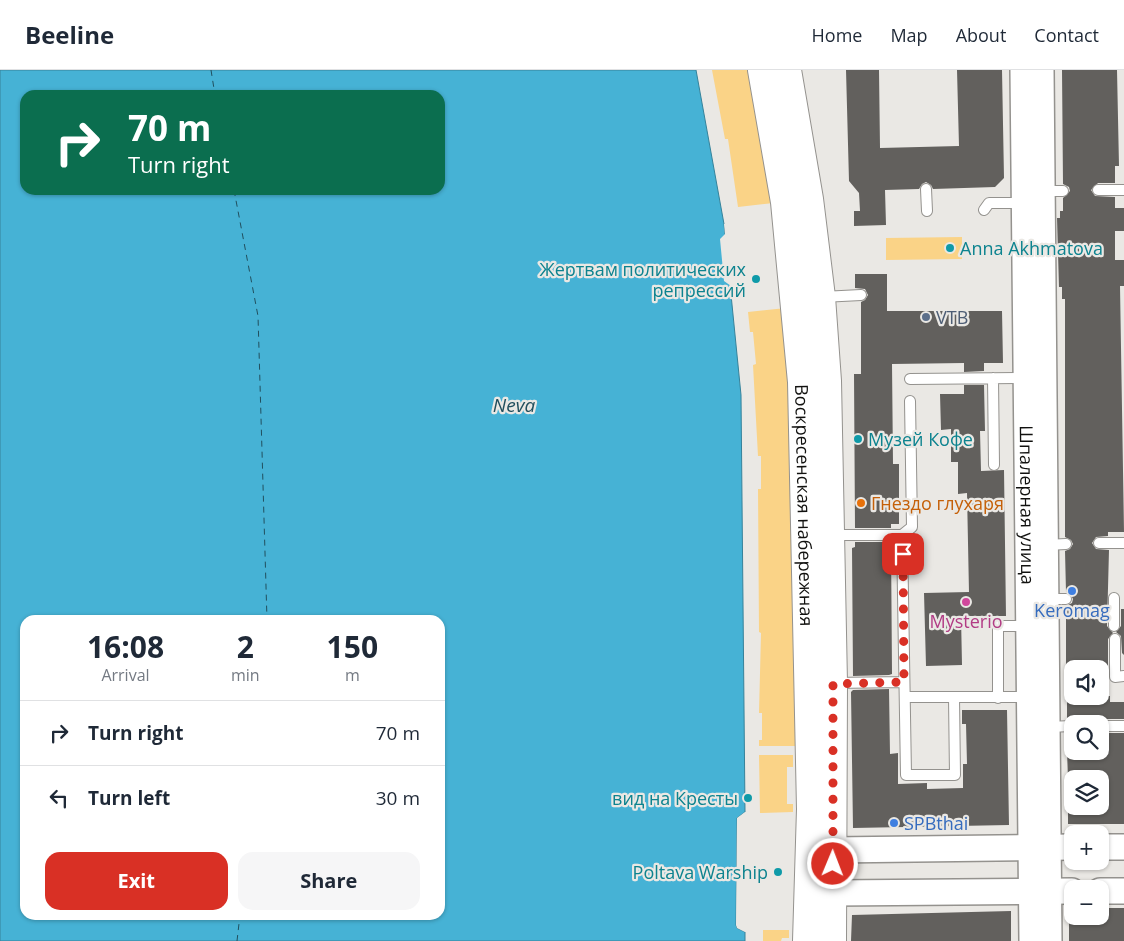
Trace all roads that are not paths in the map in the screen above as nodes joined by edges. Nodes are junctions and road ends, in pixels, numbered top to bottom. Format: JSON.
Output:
{"nodes":[{"id":1,"x":762,"y":70,"type":"edge"},
{"id":2,"x":787,"y":70,"type":"edge"},
{"id":3,"x":1023,"y":70,"type":"edge"},
{"id":4,"x":1041,"y":70,"type":"edge"},
{"id":5,"x":926,"y":189,"type":"dead end"},
{"id":6,"x":1098,"y":190,"type":"dead end"},
{"id":7,"x":1124,"y":190,"type":"edge"},
{"id":8,"x":1043,"y":195,"type":"junction"},
{"id":9,"x":984,"y":210,"type":"dead end"},
{"id":10,"x":927,"y":211,"type":"dead end"},
{"id":11,"x":861,"y":295,"type":"dead end"},
{"id":12,"x":821,"y":297,"type":"junction"},
{"id":13,"x":993,"y":378,"type":"junction"},
{"id":14,"x":1026,"y":378,"type":"junction"},
{"id":15,"x":910,"y":379,"type":"dead end"},
{"id":16,"x":910,"y":401,"type":"dead end"},
{"id":17,"x":994,"y":465,"type":"dead end"},
{"id":18,"x":830,"y":535,"type":"junction"},
{"id":19,"x":902,"y":535,"type":"junction"},
{"id":20,"x":1124,"y":543,"type":"edge"},
{"id":21,"x":1099,"y":544,"type":"dead end"},
{"id":22,"x":1116,"y":598,"type":"edge"},
{"id":23,"x":1029,"y":626,"type":"junction"},
{"id":24,"x":1114,"y":626,"type":"dead end"},
{"id":25,"x":1115,"y":639,"type":"dead end"},
{"id":26,"x":1124,"y":676,"type":"edge"},
{"id":27,"x":904,"y":682,"type":"junction"},
{"id":28,"x":833,"y":684,"type":"junction"},
{"id":29,"x":905,"y":697,"type":"junction"},
{"id":30,"x":954,"y":697,"type":"junction"},
{"id":31,"x":998,"y":698,"type":"junction"},
{"id":32,"x":1030,"y":698,"type":"junction"},
{"id":33,"x":1064,"y":726,"type":"edge"},
{"id":34,"x":1109,"y":726,"type":"edge"},
{"id":35,"x":1124,"y":726,"type":"edge"},
{"id":36,"x":1048,"y":727,"type":"junction"},
{"id":37,"x":1109,"y":847,"type":"edge"},
{"id":38,"x":1124,"y":847,"type":"edge"},
{"id":39,"x":1051,"y":848,"type":"edge"},
{"id":40,"x":833,"y":850,"type":"junction"},
{"id":41,"x":819,"y":888,"type":"junction"},
{"id":42,"x":1109,"y":891,"type":"edge"},
{"id":43,"x":1124,"y":891,"type":"edge"},
{"id":44,"x":1051,"y":892,"type":"edge"},
{"id":45,"x":807,"y":941,"type":"edge"},
{"id":46,"x":832,"y":941,"type":"edge"},
{"id":47,"x":1032,"y":941,"type":"edge"},
{"id":48,"x":1050,"y":941,"type":"edge"}],
"edges":[{"from":1,"to":41,"type":"main road","name":"Воскресенская набережная"},
{"from":2,"to":12,"type":"main road","name":"Воскресенская набережная"},
{"from":3,"to":8,"type":"street","name":"Шпалерная улица"},
{"from":4,"to":8,"type":"street","name":"Шпалерная улица"},
{"from":5,"to":10,"type":"lane"},
{"from":6,"to":7,"type":"lane"},
{"from":8,"to":9,"type":"lane"},
{"from":8,"to":14,"type":"street","name":"Шпалерная улица"},
{"from":8,"to":36,"type":"street","name":"Шпалерная улица"},
{"from":11,"to":12,"type":"lane"},
{"from":12,"to":18,"type":"main road","name":"Воскресенская набережная"},
{"from":13,"to":14,"type":"lane"},
{"from":13,"to":15,"type":"lane"},
{"from":13,"to":17,"type":"lane"},
{"from":14,"to":23,"type":"street","name":"Шпалерная улица"},
{"from":16,"to":19,"type":"lane"},
{"from":18,"to":19,"type":"lane"},
{"from":18,"to":28,"type":"main road","name":"Воскресенская набережная"},
{"from":19,"to":27,"type":"lane"},
{"from":20,"to":21,"type":"lane"},
{"from":22,"to":24,"type":"lane"},
{"from":23,"to":31,"type":"lane"},
{"from":23,"to":32,"type":"street","name":"Шпалерная улица"},
{"from":25,"to":26,"type":"lane"},
{"from":27,"to":28,"type":"lane"},
{"from":27,"to":29,"type":"lane"},
{"from":28,"to":40,"type":"main road","name":"Воскресенская набережная"},
{"from":29,"to":30,"type":"lane"},
{"from":29,"to":30,"type":"lane"},
{"from":30,"to":31,"type":"lane"},
{"from":31,"to":32,"type":"lane"},
{"from":32,"to":39,"type":"street","name":"Шпалерная улица"},
{"from":33,"to":36,"type":"lane"},
{"from":34,"to":35,"type":"lane"},
{"from":36,"to":39,"type":"street","name":"Шпалерная улица"},
{"from":37,"to":38,"type":"street"},
{"from":39,"to":40,"type":"street"},
{"from":39,"to":44,"type":"street","name":"Шпалерная улица"},
{"from":40,"to":41,"type":"main road","name":"Воскресенская набережная"},
{"from":41,"to":44,"type":"street"},
{"from":41,"to":45,"type":"main road","name":"Воскресенская набережная"},
{"from":41,"to":46,"type":"main road","name":"Воскресенская набережная"},
{"from":42,"to":43,"type":"street"},
{"from":44,"to":47,"type":"street","name":"Шпалерная улица"},
{"from":44,"to":48,"type":"street","name":"Шпалерная улица"}]}
